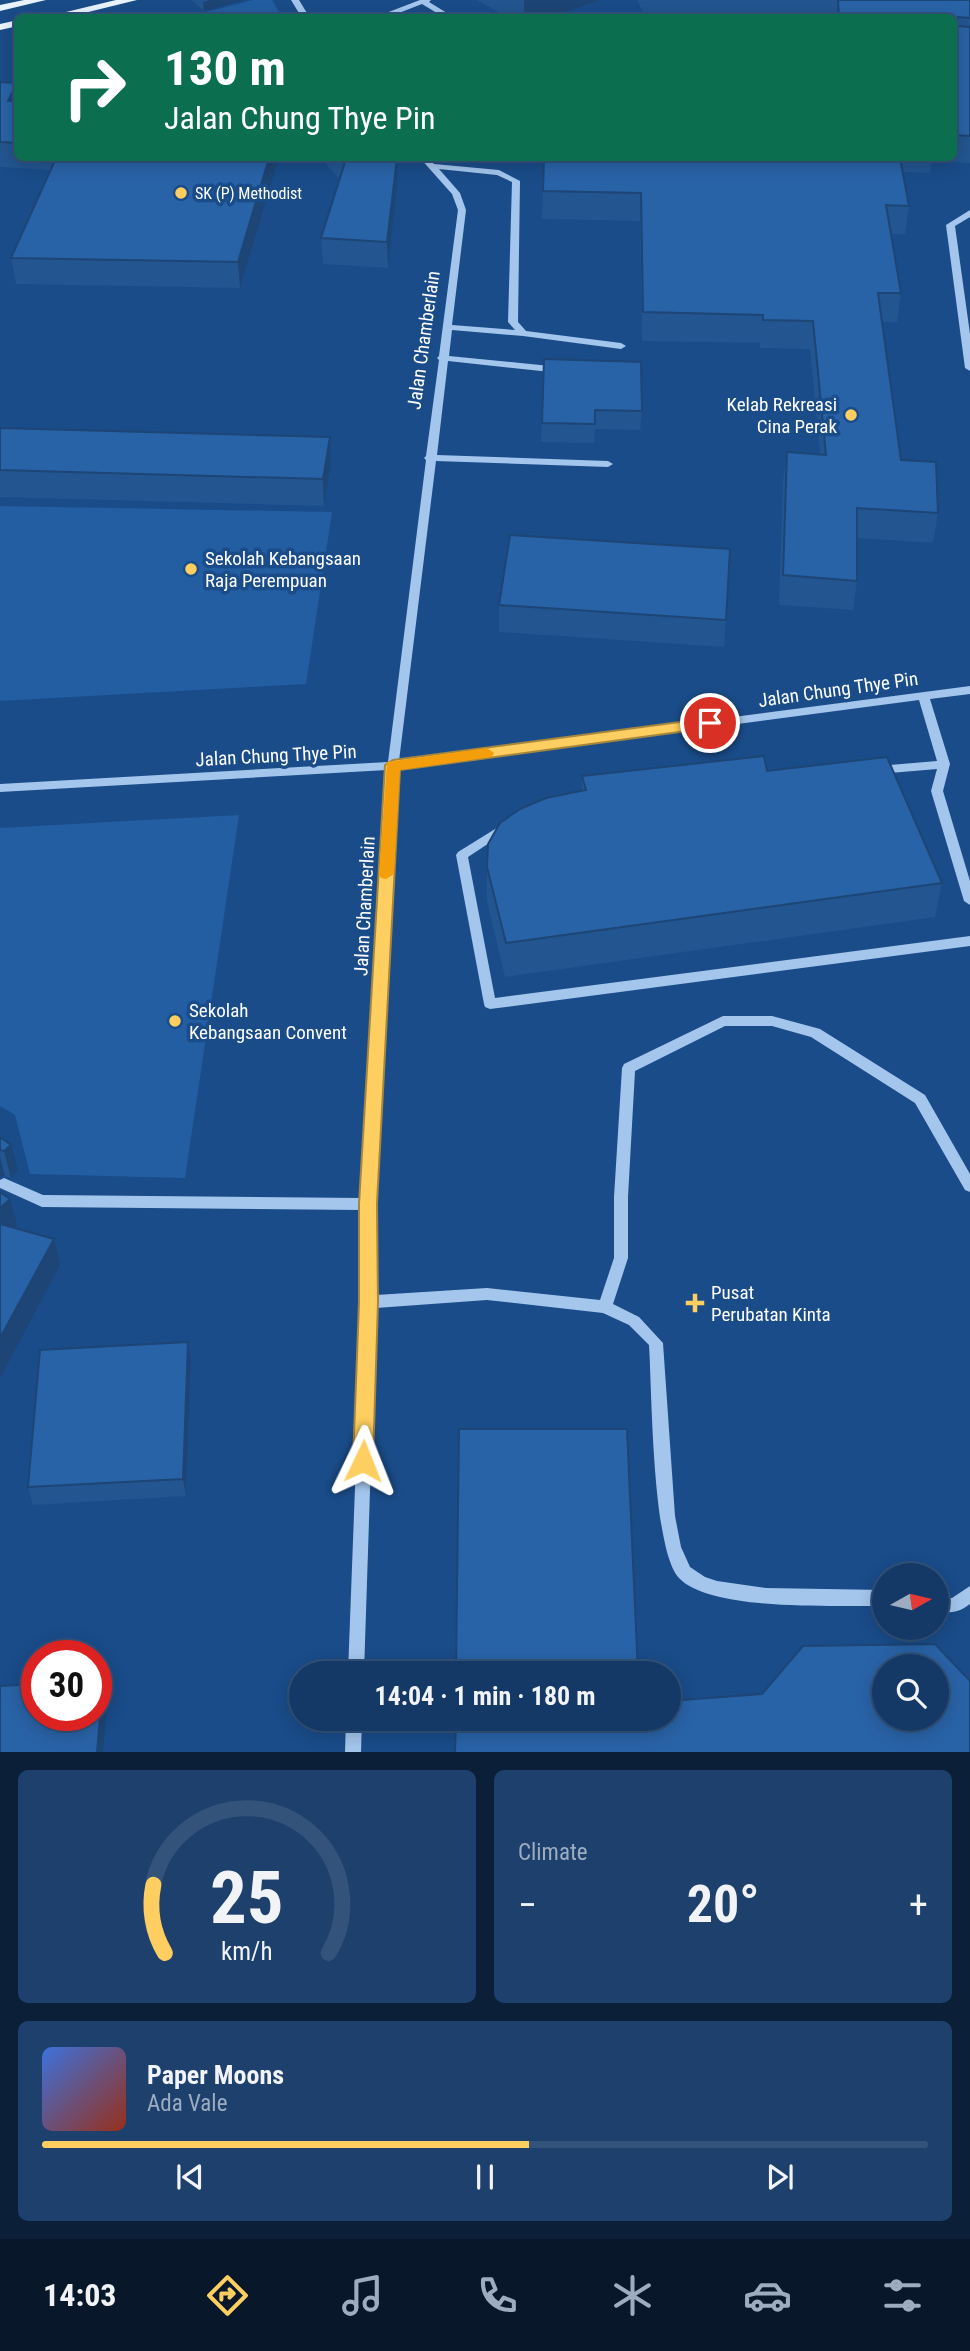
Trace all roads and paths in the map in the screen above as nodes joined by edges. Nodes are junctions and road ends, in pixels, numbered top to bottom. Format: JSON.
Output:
{"nodes":[{"id":1,"x":41,"y":0,"type":"edge"},
{"id":2,"x":132,"y":0,"type":"edge"},
{"id":3,"x":426,"y":1,"type":"edge"},
{"id":4,"x":0,"y":8,"type":"edge"},
{"id":5,"x":65,"y":14,"type":"edge"},
{"id":6,"x":389,"y":14,"type":"edge"},
{"id":7,"x":444,"y":14,"type":"edge"},
{"id":8,"x":428,"y":162,"type":"edge"},
{"id":9,"x":970,"y":213,"type":"edge"},
{"id":10,"x":447,"y":327,"type":"junction"},
{"id":11,"x":523,"y":333,"type":"junction"},
{"id":12,"x":621,"y":346,"type":"dead end"},
{"id":13,"x":442,"y":358,"type":"junction"},
{"id":14,"x":970,"y":368,"type":"edge"},
{"id":15,"x":569,"y":371,"type":"edge"},
{"id":16,"x":429,"y":458,"type":"junction"},
{"id":17,"x":608,"y":464,"type":"dead end"},
{"id":18,"x":970,"y":690,"type":"edge"},
{"id":19,"x":923,"y":695,"type":"junction"},
{"id":20,"x":944,"y":764,"type":"junction"},
{"id":21,"x":393,"y":765,"type":"junction"},
{"id":22,"x":861,"y":772,"type":"edge"},
{"id":23,"x":0,"y":788,"type":"edge"},
{"id":24,"x":519,"y":817,"type":"edge"},
{"id":25,"x":970,"y":901,"type":"edge"},
{"id":26,"x":970,"y":941,"type":"edge"},
{"id":27,"x":4,"y":1184,"type":"dead end"},
{"id":28,"x":970,"y":1186,"type":"edge"},
{"id":29,"x":368,"y":1204,"type":"junction"},
{"id":30,"x":369,"y":1302,"type":"junction"},
{"id":31,"x":605,"y":1307,"type":"junction"},
{"id":32,"x":970,"y":1594,"type":"edge"},
{"id":33,"x":872,"y":1598,"type":"edge"},
{"id":34,"x":949,"y":1605,"type":"edge"},
{"id":35,"x":356,"y":1661,"type":"edge"},
{"id":36,"x":354,"y":1731,"type":"edge"},
{"id":37,"x":353,"y":1752,"type":"edge"}],
"edges":[{"from":1,"to":4,"type":"main road"},
{"from":2,"to":5,"type":"main road"},
{"from":3,"to":6,"type":"street"},
{"from":3,"to":7,"type":"street"},
{"from":8,"to":10,"type":"street","name":"Jalan Chamberlain"},
{"from":8,"to":11,"type":"street"},
{"from":9,"to":14,"type":"street"},
{"from":10,"to":11,"type":"street"},
{"from":10,"to":13,"type":"street","name":"Jalan Chamberlain"},
{"from":11,"to":12,"type":"street"},
{"from":13,"to":15,"type":"street"},
{"from":13,"to":16,"type":"street","name":"Jalan Chamberlain"},
{"from":16,"to":17,"type":"street"},
{"from":16,"to":21,"type":"street","name":"Jalan Chamberlain"},
{"from":18,"to":19,"type":"street","name":"Jalan Chung Thye Pin"},
{"from":19,"to":20,"type":"street"},
{"from":19,"to":21,"type":"street","name":"Jalan Chung Thye Pin"},
{"from":20,"to":22,"type":"street"},
{"from":20,"to":25,"type":"street"},
{"from":21,"to":23,"type":"street","name":"Jalan Chung Thye Pin"},
{"from":21,"to":29,"type":"street","name":"Jalan Chamberlain"},
{"from":24,"to":26,"type":"street"},
{"from":27,"to":29,"type":"street"},
{"from":28,"to":31,"type":"street"},
{"from":29,"to":30,"type":"street","name":"Jalan Chamberlain"},
{"from":30,"to":31,"type":"street"},
{"from":30,"to":35,"type":"street","name":"Jalan Chamberlain"},
{"from":31,"to":33,"type":"street"},
{"from":32,"to":34,"type":"street"},
{"from":36,"to":37,"type":"street"}]}
